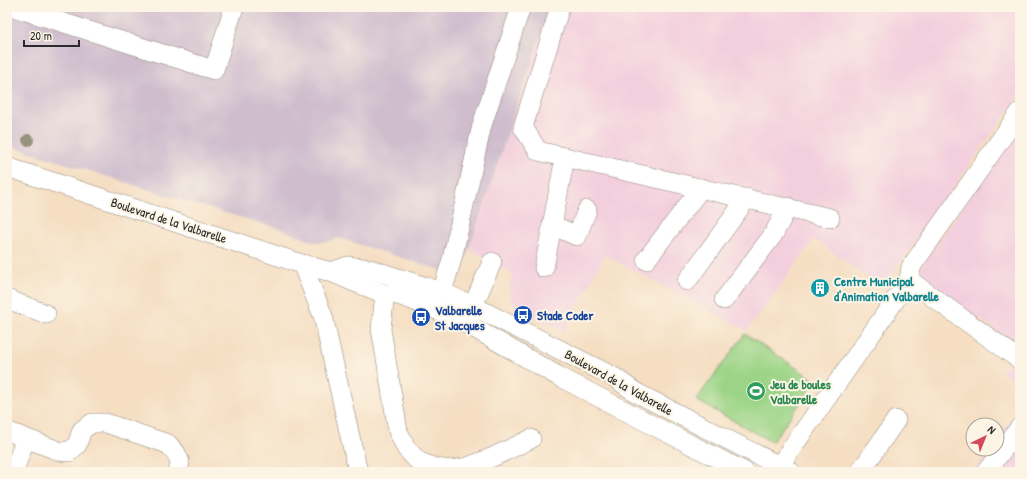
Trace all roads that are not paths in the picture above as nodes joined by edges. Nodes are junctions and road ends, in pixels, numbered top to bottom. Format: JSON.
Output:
{"nodes":[{"id":1,"x":9,"y":7,"type":"edge"},
{"id":2,"x":13,"y":7,"type":"edge"},
{"id":3,"x":234,"y":7,"type":"edge"},
{"id":4,"x":521,"y":7,"type":"edge"},
{"id":5,"x":560,"y":7,"type":"edge"},
{"id":6,"x":7,"y":13,"type":"edge"},
{"id":7,"x":1020,"y":112,"type":"edge"},
{"id":8,"x":565,"y":157,"type":"junction"},
{"id":9,"x":7,"y":167,"type":"edge"},
{"id":10,"x":702,"y":188,"type":"junction"},
{"id":11,"x":747,"y":198,"type":"junction"},
{"id":12,"x":788,"y":207,"type":"junction"},
{"id":13,"x":588,"y":210,"type":"dead end"},
{"id":14,"x":830,"y":218,"type":"dead end"},
{"id":15,"x":552,"y":225,"type":"junction"},
{"id":16,"x":646,"y":260,"type":"dead end"},
{"id":17,"x":492,"y":262,"type":"dead end"},
{"id":18,"x":302,"y":264,"type":"junction"},
{"id":19,"x":544,"y":268,"type":"dead end"},
{"id":20,"x":328,"y":271,"type":"junction"},
{"id":21,"x":910,"y":280,"type":"junction"},
{"id":22,"x":687,"y":281,"type":"dead end"},
{"id":23,"x":442,"y":292,"type":"junction"},
{"id":24,"x":385,"y":294,"type":"junction"},
{"id":25,"x":7,"y":299,"type":"edge"},
{"id":26,"x":724,"y":300,"type":"dead end"},
{"id":27,"x":473,"y":306,"type":"junction"},
{"id":28,"x":46,"y":314,"type":"dead end"},
{"id":29,"x":323,"y":316,"type":"junction"},
{"id":30,"x":467,"y":324,"type":"junction"},
{"id":31,"x":1020,"y":360,"type":"edge"},
{"id":32,"x":896,"y":420,"type":"dead end"},
{"id":33,"x":1020,"y":427,"type":"edge"},
{"id":34,"x":7,"y":431,"type":"edge"},
{"id":35,"x":25,"y":439,"type":"junction"},
{"id":36,"x":530,"y":439,"type":"dead end"},
{"id":37,"x":782,"y":470,"type":"edge"},
{"id":38,"x":14,"y":472,"type":"edge"},
{"id":39,"x":178,"y":472,"type":"edge"},
{"id":40,"x":358,"y":472,"type":"edge"},
{"id":41,"x":745,"y":472,"type":"edge"},
{"id":42,"x":860,"y":472,"type":"edge"},
{"id":43,"x":986,"y":472,"type":"edge"}],
"edges":[{"from":1,"to":6,"type":"street"},
{"from":2,"to":3,"type":"street"},
{"from":4,"to":23,"type":"street"},
{"from":5,"to":8,"type":"street"},
{"from":7,"to":21,"type":"street"},
{"from":8,"to":10,"type":"street"},
{"from":8,"to":15,"type":"street"},
{"from":9,"to":18,"type":"street","name":"Boulevard de la Valbarelle"},
{"from":10,"to":11,"type":"street"},
{"from":10,"to":16,"type":"street"},
{"from":11,"to":12,"type":"street"},
{"from":11,"to":22,"type":"street"},
{"from":12,"to":14,"type":"street"},
{"from":12,"to":26,"type":"street"},
{"from":13,"to":15,"type":"street"},
{"from":15,"to":19,"type":"street"},
{"from":17,"to":27,"type":"street"},
{"from":18,"to":20,"type":"street","name":"Boulevard de la Valbarelle"},
{"from":18,"to":29,"type":"street"},
{"from":20,"to":23,"type":"street","name":"Boulevard de la Valbarelle"},
{"from":20,"to":24,"type":"street","name":"Boulevard de la Valbarelle"},
{"from":20,"to":29,"type":"street"},
{"from":21,"to":31,"type":"street"},
{"from":21,"to":37,"type":"street"},
{"from":23,"to":27,"type":"street","name":"Boulevard de la Valbarelle"},
{"from":24,"to":30,"type":"street","name":"Boulevard de la Valbarelle"},
{"from":24,"to":36,"type":"street"},
{"from":25,"to":28,"type":"street"},
{"from":27,"to":30,"type":"street"},
{"from":27,"to":37,"type":"street","name":"Boulevard de la Valbarelle"},
{"from":29,"to":40,"type":"street"},
{"from":30,"to":41,"type":"street","name":"Boulevard de la Valbarelle"},
{"from":32,"to":42,"type":"street"},
{"from":33,"to":43,"type":"street"},
{"from":34,"to":35,"type":"street"},
{"from":35,"to":38,"type":"street"},
{"from":35,"to":39,"type":"street"}]}
